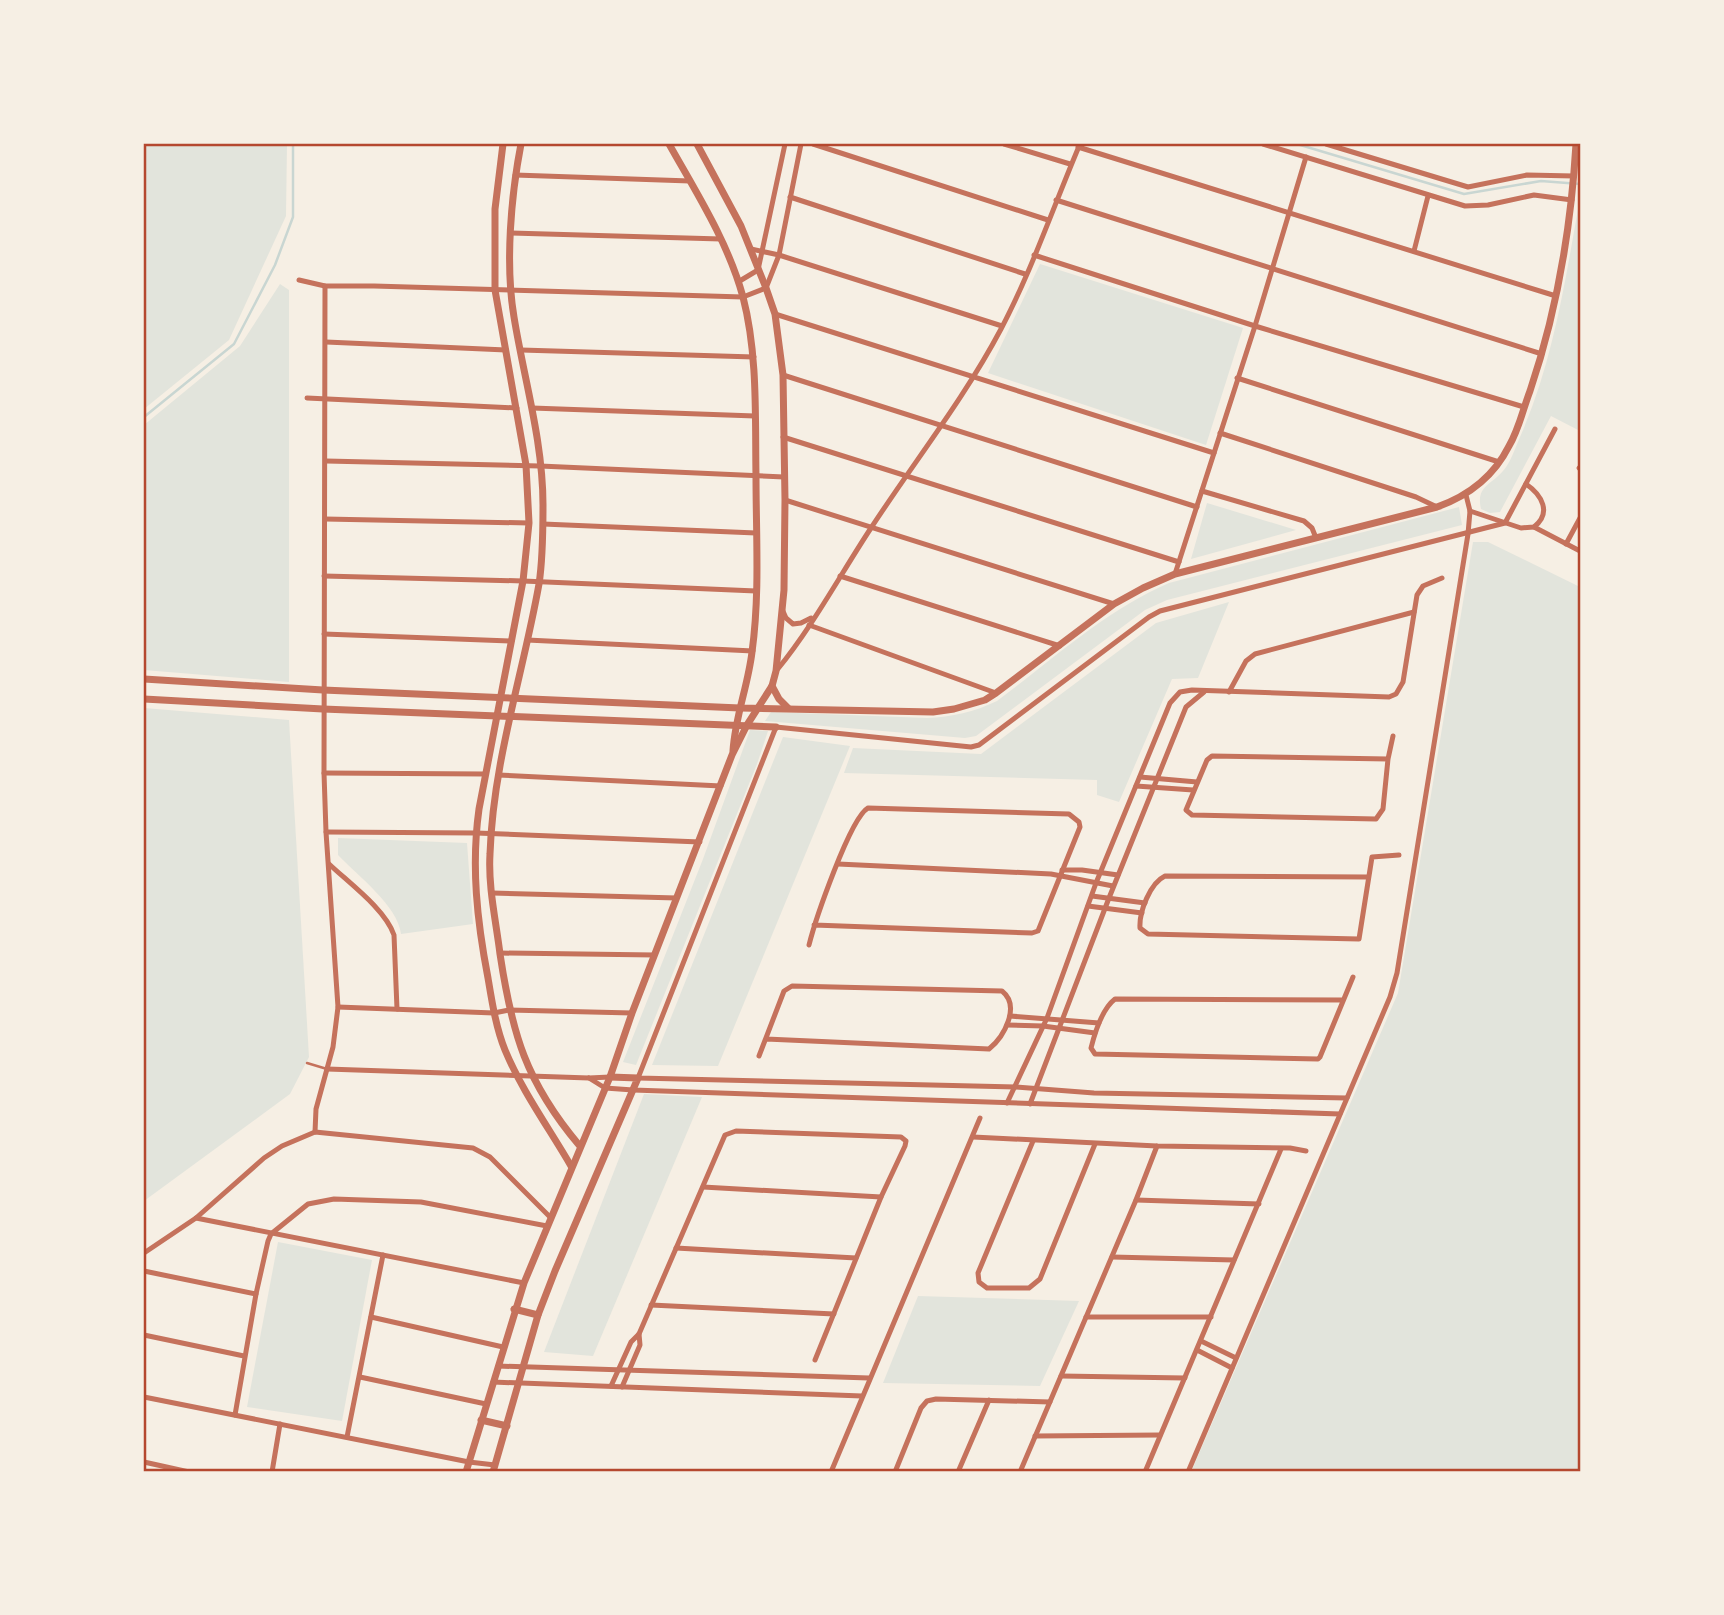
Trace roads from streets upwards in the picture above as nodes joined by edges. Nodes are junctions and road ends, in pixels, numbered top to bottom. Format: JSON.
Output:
{"nodes":[{"id":1,"x":503,"y":144,"type":"edge"},
{"id":2,"x":521,"y":144,"type":"edge"},
{"id":3,"x":669,"y":144,"type":"edge"},
{"id":4,"x":697,"y":144,"type":"edge"},
{"id":5,"x":785,"y":144,"type":"edge"},
{"id":6,"x":801,"y":144,"type":"edge"},
{"id":7,"x":813,"y":144,"type":"edge"},
{"id":8,"x":1004,"y":144,"type":"edge"},
{"id":9,"x":1263,"y":144,"type":"edge"},
{"id":10,"x":1326,"y":144,"type":"edge"},
{"id":11,"x":1576,"y":144,"type":"edge"},
{"id":12,"x":1079,"y":145,"type":"edge"},
{"id":13,"x":1306,"y":157,"type":"junction"},
{"id":14,"x":1070,"y":164,"type":"junction"},
{"id":15,"x":515,"y":175,"type":"junction"},
{"id":16,"x":1574,"y":178,"type":"junction"},
{"id":17,"x":690,"y":181,"type":"junction"},
{"id":18,"x":1428,"y":196,"type":"junction"},
{"id":19,"x":790,"y":197,"type":"junction"},
{"id":20,"x":1573,"y":197,"type":"junction"},
{"id":21,"x":1056,"y":200,"type":"junction"},
{"id":22,"x":1289,"y":213,"type":"junction"},
{"id":23,"x":1048,"y":220,"type":"junction"},
{"id":24,"x":511,"y":233,"type":"junction"},
{"id":25,"x":721,"y":239,"type":"junction"},
{"id":26,"x":751,"y":249,"type":"junction"},
{"id":27,"x":762,"y":251,"type":"junction"},
{"id":28,"x":1414,"y":251,"type":"junction"},
{"id":29,"x":779,"y":255,"type":"junction"},
{"id":30,"x":1034,"y":255,"type":"junction"},
{"id":31,"x":1272,"y":269,"type":"junction"},
{"id":32,"x":758,"y":270,"type":"junction"},
{"id":33,"x":1026,"y":274,"type":"junction"},
{"id":34,"x":299,"y":280,"type":"dead end"},
{"id":35,"x":738,"y":282,"type":"junction"},
{"id":36,"x":325,"y":286,"type":"junction"},
{"id":37,"x":766,"y":288,"type":"junction"},
{"id":38,"x":495,"y":290,"type":"junction"},
{"id":39,"x":511,"y":290,"type":"junction"},
{"id":40,"x":1556,"y":296,"type":"junction"},
{"id":41,"x":743,"y":297,"type":"junction"},
{"id":42,"x":775,"y":314,"type":"junction"},
{"id":43,"x":1002,"y":326,"type":"junction"},
{"id":44,"x":1255,"y":326,"type":"junction"},
{"id":45,"x":326,"y":342,"type":"junction"},
{"id":46,"x":520,"y":350,"type":"junction"},
{"id":47,"x":506,"y":351,"type":"junction"},
{"id":48,"x":1542,"y":354,"type":"junction"},
{"id":49,"x":754,"y":357,"type":"junction"},
{"id":50,"x":783,"y":375,"type":"junction"},
{"id":51,"x":974,"y":376,"type":"junction"},
{"id":52,"x":1237,"y":377,"type":"junction"},
{"id":53,"x":307,"y":398,"type":"dead end"},
{"id":54,"x":326,"y":399,"type":"junction"},
{"id":55,"x":1524,"y":407,"type":"junction"},
{"id":56,"x":517,"y":408,"type":"junction"},
{"id":57,"x":532,"y":408,"type":"junction"},
{"id":58,"x":755,"y":416,"type":"junction"},
{"id":59,"x":939,"y":426,"type":"junction"},
{"id":60,"x":1555,"y":429,"type":"dead end"},
{"id":61,"x":1220,"y":433,"type":"junction"},
{"id":62,"x":783,"y":437,"type":"junction"},
{"id":63,"x":1214,"y":453,"type":"junction"},
{"id":64,"x":326,"y":461,"type":"junction"},
{"id":65,"x":1499,"y":462,"type":"junction"},
{"id":66,"x":526,"y":465,"type":"junction"},
{"id":67,"x":540,"y":466,"type":"junction"},
{"id":68,"x":756,"y":476,"type":"junction"},
{"id":69,"x":784,"y":477,"type":"junction"},
{"id":70,"x":906,"y":477,"type":"junction"},
{"id":71,"x":1526,"y":484,"type":"junction"},
{"id":72,"x":1202,"y":491,"type":"junction"},
{"id":73,"x":1466,"y":495,"type":"junction"},
{"id":74,"x":785,"y":500,"type":"junction"},
{"id":75,"x":1197,"y":507,"type":"junction"},
{"id":76,"x":1437,"y":507,"type":"junction"},
{"id":77,"x":1470,"y":511,"type":"junction"},
{"id":78,"x":1580,"y":518,"type":"edge"},
{"id":79,"x":325,"y":519,"type":"junction"},
{"id":80,"x":529,"y":523,"type":"junction"},
{"id":81,"x":1505,"y":523,"type":"junction"},
{"id":82,"x":543,"y":524,"type":"junction"},
{"id":83,"x":872,"y":527,"type":"junction"},
{"id":84,"x":1534,"y":527,"type":"junction"},
{"id":85,"x":757,"y":533,"type":"junction"},
{"id":86,"x":1468,"y":534,"type":"junction"},
{"id":87,"x":1316,"y":538,"type":"junction"},
{"id":88,"x":1566,"y":544,"type":"junction"},
{"id":89,"x":1580,"y":551,"type":"edge"},
{"id":90,"x":1179,"y":562,"type":"junction"},
{"id":91,"x":1175,"y":574,"type":"junction"},
{"id":92,"x":324,"y":576,"type":"junction"},
{"id":93,"x":841,"y":576,"type":"junction"},
{"id":94,"x":1441,"y":578,"type":"dead end"},
{"id":95,"x":523,"y":581,"type":"junction"},
{"id":96,"x":539,"y":582,"type":"junction"},
{"id":97,"x":756,"y":592,"type":"junction"},
{"id":98,"x":1114,"y":604,"type":"junction"},
{"id":99,"x":782,"y":609,"type":"junction"},
{"id":100,"x":1414,"y":611,"type":"junction"},
{"id":101,"x":814,"y":617,"type":"junction"},
{"id":102,"x":809,"y":625,"type":"junction"},
{"id":103,"x":324,"y":634,"type":"junction"},
{"id":104,"x":527,"y":640,"type":"junction"},
{"id":105,"x":512,"y":641,"type":"junction"},
{"id":106,"x":1060,"y":646,"type":"junction"},
{"id":107,"x":752,"y":651,"type":"junction"},
{"id":108,"x":776,"y":671,"type":"junction"},
{"id":109,"x":144,"y":679,"type":"edge"},
{"id":110,"x":772,"y":686,"type":"junction"},
{"id":111,"x":323,"y":690,"type":"junction"},
{"id":112,"x":1205,"y":691,"type":"junction"},
{"id":113,"x":1229,"y":692,"type":"junction"},
{"id":114,"x":996,"y":694,"type":"junction"},
{"id":115,"x":500,"y":697,"type":"junction"},
{"id":116,"x":515,"y":698,"type":"junction"},
{"id":117,"x":144,"y":699,"type":"edge"},
{"id":118,"x":760,"y":707,"type":"junction"},
{"id":119,"x":740,"y":708,"type":"junction"},
{"id":120,"x":789,"y":708,"type":"junction"},
{"id":121,"x":323,"y":709,"type":"junction"},
{"id":122,"x":497,"y":716,"type":"junction"},
{"id":123,"x":511,"y":717,"type":"junction"},
{"id":124,"x":735,"y":725,"type":"junction"},
{"id":125,"x":747,"y":725,"type":"junction"},
{"id":126,"x":776,"y":727,"type":"junction"},
{"id":127,"x":1393,"y":736,"type":"dead end"},
{"id":128,"x":732,"y":755,"type":"junction"},
{"id":129,"x":1388,"y":759,"type":"junction"},
{"id":130,"x":324,"y":773,"type":"junction"},
{"id":131,"x":485,"y":774,"type":"junction"},
{"id":132,"x":498,"y":775,"type":"junction"},
{"id":133,"x":1140,"y":777,"type":"junction"},
{"id":134,"x":1156,"y":779,"type":"junction"},
{"id":135,"x":1197,"y":782,"type":"junction"},
{"id":136,"x":721,"y":786,"type":"junction"},
{"id":137,"x":1136,"y":786,"type":"junction"},
{"id":138,"x":1152,"y":787,"type":"junction"},
{"id":139,"x":1193,"y":790,"type":"junction"},
{"id":140,"x":326,"y":832,"type":"junction"},
{"id":141,"x":476,"y":833,"type":"junction"},
{"id":142,"x":491,"y":833,"type":"junction"},
{"id":143,"x":700,"y":842,"type":"junction"},
{"id":144,"x":1399,"y":855,"type":"dead end"},
{"id":145,"x":330,"y":864,"type":"junction"},
{"id":146,"x":838,"y":864,"type":"junction"},
{"id":147,"x":1062,"y":873,"type":"junction"},
{"id":148,"x":1101,"y":873,"type":"junction"},
{"id":149,"x":1118,"y":875,"type":"junction"},
{"id":150,"x":1368,"y":877,"type":"junction"},
{"id":151,"x":1096,"y":883,"type":"junction"},
{"id":152,"x":1113,"y":886,"type":"junction"},
{"id":153,"x":492,"y":893,"type":"junction"},
{"id":154,"x":1092,"y":896,"type":"junction"},
{"id":155,"x":677,"y":898,"type":"junction"},
{"id":156,"x":1108,"y":898,"type":"junction"},
{"id":157,"x":1146,"y":902,"type":"junction"},
{"id":158,"x":1088,"y":906,"type":"junction"},
{"id":159,"x":1105,"y":908,"type":"junction"},
{"id":160,"x":1142,"y":913,"type":"junction"},
{"id":161,"x":814,"y":925,"type":"junction"},
{"id":162,"x":809,"y":945,"type":"dead end"},
{"id":163,"x":500,"y":953,"type":"junction"},
{"id":164,"x":655,"y":955,"type":"junction"},
{"id":165,"x":1353,"y":977,"type":"dead end"},
{"id":166,"x":1343,"y":1000,"type":"junction"},
{"id":167,"x":338,"y":1007,"type":"junction"},
{"id":168,"x":397,"y":1009,"type":"junction"},
{"id":169,"x":509,"y":1010,"type":"junction"},
{"id":170,"x":494,"y":1013,"type":"junction"},
{"id":171,"x":632,"y":1013,"type":"junction"},
{"id":172,"x":1010,"y":1016,"type":"junction"},
{"id":173,"x":1047,"y":1018,"type":"junction"},
{"id":174,"x":1062,"y":1019,"type":"junction"},
{"id":175,"x":1099,"y":1023,"type":"junction"},
{"id":176,"x":1007,"y":1025,"type":"junction"},
{"id":177,"x":1043,"y":1026,"type":"junction"},
{"id":178,"x":1058,"y":1027,"type":"junction"},
{"id":179,"x":1095,"y":1033,"type":"junction"},
{"id":180,"x":766,"y":1039,"type":"junction"},
{"id":181,"x":759,"y":1056,"type":"dead end"},
{"id":182,"x":327,"y":1069,"type":"junction"},
{"id":183,"x":518,"y":1076,"type":"junction"},
{"id":184,"x":533,"y":1076,"type":"junction"},
{"id":185,"x":610,"y":1077,"type":"junction"},
{"id":186,"x":589,"y":1078,"type":"junction"},
{"id":187,"x":638,"y":1078,"type":"junction"},
{"id":188,"x":1016,"y":1087,"type":"junction"},
{"id":189,"x":605,"y":1088,"type":"junction"},
{"id":190,"x":633,"y":1090,"type":"junction"},
{"id":191,"x":1035,"y":1090,"type":"junction"},
{"id":192,"x":1094,"y":1093,"type":"junction"},
{"id":193,"x":1347,"y":1098,"type":"junction"},
{"id":194,"x":1007,"y":1103,"type":"junction"},
{"id":195,"x":1030,"y":1104,"type":"junction"},
{"id":196,"x":1091,"y":1106,"type":"junction"},
{"id":197,"x":1340,"y":1114,"type":"junction"},
{"id":198,"x":980,"y":1118,"type":"dead end"},
{"id":199,"x":315,"y":1132,"type":"junction"},
{"id":200,"x":973,"y":1137,"type":"junction"},
{"id":201,"x":1033,"y":1141,"type":"junction"},
{"id":202,"x":1095,"y":1144,"type":"junction"},
{"id":203,"x":579,"y":1145,"type":"junction"},
{"id":204,"x":1157,"y":1146,"type":"junction"},
{"id":205,"x":1281,"y":1149,"type":"junction"},
{"id":206,"x":1306,"y":1151,"type":"dead end"},
{"id":207,"x":572,"y":1166,"type":"junction"},
{"id":208,"x":703,"y":1188,"type":"junction"},
{"id":209,"x":881,"y":1197,"type":"junction"},
{"id":210,"x":1136,"y":1200,"type":"junction"},
{"id":211,"x":1259,"y":1204,"type":"junction"},
{"id":212,"x":195,"y":1218,"type":"junction"},
{"id":213,"x":549,"y":1222,"type":"junction"},
{"id":214,"x":271,"y":1234,"type":"junction"},
{"id":215,"x":676,"y":1248,"type":"junction"},
{"id":216,"x":144,"y":1253,"type":"edge"},
{"id":217,"x":383,"y":1255,"type":"junction"},
{"id":218,"x":1112,"y":1257,"type":"junction"},
{"id":219,"x":856,"y":1258,"type":"junction"},
{"id":220,"x":1234,"y":1260,"type":"junction"},
{"id":221,"x":144,"y":1271,"type":"edge"},
{"id":222,"x":524,"y":1283,"type":"junction"},
{"id":223,"x":256,"y":1294,"type":"junction"},
{"id":224,"x":652,"y":1305,"type":"junction"},
{"id":225,"x":514,"y":1309,"type":"junction"},
{"id":226,"x":834,"y":1314,"type":"junction"},
{"id":227,"x":538,"y":1315,"type":"junction"},
{"id":228,"x":371,"y":1317,"type":"junction"},
{"id":229,"x":1086,"y":1317,"type":"junction"},
{"id":230,"x":1211,"y":1317,"type":"junction"},
{"id":231,"x":639,"y":1334,"type":"junction"},
{"id":232,"x":144,"y":1335,"type":"edge"},
{"id":233,"x":1201,"y":1341,"type":"junction"},
{"id":234,"x":503,"y":1346,"type":"junction"},
{"id":235,"x":1197,"y":1350,"type":"junction"},
{"id":236,"x":244,"y":1356,"type":"junction"},
{"id":237,"x":1236,"y":1359,"type":"junction"},
{"id":238,"x":815,"y":1360,"type":"dead end"},
{"id":239,"x":497,"y":1366,"type":"junction"},
{"id":240,"x":524,"y":1367,"type":"junction"},
{"id":241,"x":1232,"y":1368,"type":"junction"},
{"id":242,"x":619,"y":1369,"type":"junction"},
{"id":243,"x":629,"y":1370,"type":"junction"},
{"id":244,"x":1061,"y":1376,"type":"junction"},
{"id":245,"x":360,"y":1377,"type":"junction"},
{"id":246,"x":869,"y":1378,"type":"junction"},
{"id":247,"x":1185,"y":1378,"type":"junction"},
{"id":248,"x":493,"y":1382,"type":"junction"},
{"id":249,"x":520,"y":1383,"type":"junction"},
{"id":250,"x":611,"y":1386,"type":"junction"},
{"id":251,"x":622,"y":1387,"type":"junction"},
{"id":252,"x":862,"y":1396,"type":"junction"},
{"id":253,"x":144,"y":1397,"type":"edge"},
{"id":254,"x":989,"y":1400,"type":"junction"},
{"id":255,"x":1050,"y":1402,"type":"junction"},
{"id":256,"x":486,"y":1404,"type":"junction"},
{"id":257,"x":235,"y":1415,"type":"junction"},
{"id":258,"x":481,"y":1420,"type":"junction"},
{"id":259,"x":280,"y":1424,"type":"junction"},
{"id":260,"x":507,"y":1426,"type":"junction"},
{"id":261,"x":1160,"y":1435,"type":"junction"},
{"id":262,"x":1035,"y":1436,"type":"junction"},
{"id":263,"x":347,"y":1437,"type":"junction"},
{"id":264,"x":144,"y":1462,"type":"edge"},
{"id":265,"x":469,"y":1462,"type":"junction"},
{"id":266,"x":494,"y":1468,"type":"edge"},
{"id":267,"x":189,"y":1472,"type":"edge"},
{"id":268,"x":272,"y":1472,"type":"edge"},
{"id":269,"x":466,"y":1472,"type":"edge"},
{"id":270,"x":831,"y":1472,"type":"edge"},
{"id":271,"x":895,"y":1472,"type":"edge"},
{"id":272,"x":958,"y":1472,"type":"edge"},
{"id":273,"x":1020,"y":1472,"type":"edge"},
{"id":274,"x":1145,"y":1472,"type":"edge"},
{"id":275,"x":1188,"y":1472,"type":"edge"}],
"edges":[{"from":1,"to":38,"type":"street"},
{"from":2,"to":15,"type":"street"},
{"from":3,"to":17,"type":"street"},
{"from":4,"to":26,"type":"street"},
{"from":5,"to":27,"type":"street"},
{"from":6,"to":19,"type":"street"},
{"from":7,"to":23,"type":"street"},
{"from":8,"to":14,"type":"street"},
{"from":9,"to":13,"type":"street"},
{"from":10,"to":16,"type":"street"},
{"from":11,"to":16,"type":"street"},
{"from":12,"to":14,"type":"street"},
{"from":12,"to":22,"type":"street"},
{"from":13,"to":18,"type":"street"},
{"from":13,"to":22,"type":"street"},
{"from":14,"to":21,"type":"street"},
{"from":15,"to":17,"type":"street"},
{"from":15,"to":24,"type":"street"},
{"from":16,"to":20,"type":"street"},
{"from":17,"to":25,"type":"street"},
{"from":18,"to":20,"type":"street"},
{"from":18,"to":28,"type":"street"},
{"from":19,"to":29,"type":"street"},
{"from":19,"to":33,"type":"street"},
{"from":20,"to":40,"type":"street"},
{"from":21,"to":23,"type":"street"},
{"from":21,"to":31,"type":"street"},
{"from":22,"to":28,"type":"street"},
{"from":22,"to":31,"type":"street"},
{"from":23,"to":30,"type":"street"},
{"from":24,"to":25,"type":"street"},
{"from":24,"to":39,"type":"street"},
{"from":25,"to":35,"type":"street"},
{"from":26,"to":27,"type":"street"},
{"from":26,"to":32,"type":"street"},
{"from":27,"to":29,"type":"street"},
{"from":27,"to":32,"type":"street"},
{"from":28,"to":40,"type":"street"},
{"from":29,"to":37,"type":"street"},
{"from":29,"to":43,"type":"street"},
{"from":30,"to":33,"type":"street"},
{"from":30,"to":44,"type":"street"},
{"from":31,"to":44,"type":"street"},
{"from":31,"to":48,"type":"street"},
{"from":32,"to":35,"type":"street"},
{"from":32,"to":37,"type":"street"},
{"from":33,"to":43,"type":"street"},
{"from":34,"to":36,"type":"street"},
{"from":35,"to":41,"type":"street"},
{"from":36,"to":38,"type":"street"},
{"from":36,"to":45,"type":"street"},
{"from":37,"to":41,"type":"street"},
{"from":37,"to":42,"type":"street"},
{"from":38,"to":39,"type":"street"},
{"from":38,"to":47,"type":"street"},
{"from":39,"to":41,"type":"street"},
{"from":39,"to":46,"type":"street"},
{"from":40,"to":48,"type":"street"},
{"from":41,"to":49,"type":"street"},
{"from":42,"to":50,"type":"street"},
{"from":42,"to":51,"type":"street"},
{"from":43,"to":51,"type":"street"},
{"from":44,"to":52,"type":"street"},
{"from":44,"to":55,"type":"street"},
{"from":45,"to":47,"type":"street"},
{"from":45,"to":54,"type":"street"},
{"from":46,"to":49,"type":"street"},
{"from":46,"to":57,"type":"street"},
{"from":47,"to":56,"type":"street"},
{"from":48,"to":55,"type":"street"},
{"from":49,"to":58,"type":"street"},
{"from":50,"to":59,"type":"street"},
{"from":50,"to":62,"type":"street"},
{"from":51,"to":59,"type":"street"},
{"from":51,"to":63,"type":"street"},
{"from":52,"to":61,"type":"street"},
{"from":52,"to":65,"type":"street"},
{"from":53,"to":54,"type":"street"},
{"from":54,"to":56,"type":"street"},
{"from":54,"to":64,"type":"street"},
{"from":55,"to":65,"type":"street"},
{"from":56,"to":66,"type":"street"},
{"from":57,"to":58,"type":"street"},
{"from":57,"to":67,"type":"street"},
{"from":58,"to":68,"type":"street"},
{"from":59,"to":70,"type":"street"},
{"from":59,"to":75,"type":"street"},
{"from":60,"to":71,"type":"street"},
{"from":61,"to":63,"type":"street"},
{"from":61,"to":76,"type":"street"},
{"from":62,"to":69,"type":"street"},
{"from":62,"to":70,"type":"street"},
{"from":63,"to":72,"type":"street"},
{"from":64,"to":66,"type":"street"},
{"from":64,"to":79,"type":"street"},
{"from":65,"to":73,"type":"street"},
{"from":66,"to":67,"type":"street"},
{"from":66,"to":80,"type":"street"},
{"from":67,"to":68,"type":"street"},
{"from":67,"to":82,"type":"street"},
{"from":68,"to":69,"type":"street"},
{"from":68,"to":85,"type":"street"},
{"from":69,"to":74,"type":"street"},
{"from":70,"to":83,"type":"street"},
{"from":70,"to":90,"type":"street"},
{"from":71,"to":81,"type":"street"},
{"from":71,"to":84,"type":"street"},
{"from":72,"to":75,"type":"street"},
{"from":72,"to":87,"type":"street"},
{"from":73,"to":76,"type":"street"},
{"from":73,"to":77,"type":"street"},
{"from":74,"to":83,"type":"street"},
{"from":74,"to":99,"type":"street"},
{"from":75,"to":90,"type":"street"},
{"from":76,"to":87,"type":"street"},
{"from":77,"to":81,"type":"street"},
{"from":77,"to":86,"type":"street"},
{"from":78,"to":88,"type":"street"},
{"from":79,"to":80,"type":"street"},
{"from":79,"to":92,"type":"street"},
{"from":80,"to":95,"type":"street"},
{"from":81,"to":84,"type":"street"},
{"from":81,"to":86,"type":"street"},
{"from":82,"to":85,"type":"street"},
{"from":82,"to":96,"type":"street"},
{"from":83,"to":93,"type":"street"},
{"from":83,"to":98,"type":"street"},
{"from":84,"to":88,"type":"street"},
{"from":85,"to":97,"type":"street"},
{"from":86,"to":126,"type":"street"},
{"from":86,"to":193,"type":"street"},
{"from":87,"to":91,"type":"street"},
{"from":88,"to":89,"type":"street"},
{"from":90,"to":91,"type":"street"},
{"from":91,"to":98,"type":"street"},
{"from":92,"to":95,"type":"street"},
{"from":92,"to":103,"type":"street"},
{"from":93,"to":101,"type":"street"},
{"from":93,"to":106,"type":"street"},
{"from":94,"to":100,"type":"street"},
{"from":95,"to":96,"type":"street"},
{"from":95,"to":105,"type":"street"},
{"from":96,"to":97,"type":"street"},
{"from":96,"to":104,"type":"street"},
{"from":97,"to":107,"type":"street"},
{"from":98,"to":106,"type":"street"},
{"from":99,"to":101,"type":"street"},
{"from":99,"to":108,"type":"street"},
{"from":100,"to":113,"type":"street"},
{"from":100,"to":113,"type":"street"},
{"from":101,"to":102,"type":"street"},
{"from":102,"to":108,"type":"street"},
{"from":102,"to":114,"type":"street"},
{"from":103,"to":105,"type":"street"},
{"from":103,"to":111,"type":"street"},
{"from":104,"to":107,"type":"street"},
{"from":104,"to":116,"type":"street"},
{"from":105,"to":115,"type":"street"},
{"from":106,"to":114,"type":"street"},
{"from":107,"to":119,"type":"street"},
{"from":108,"to":110,"type":"street"},
{"from":109,"to":111,"type":"street"},
{"from":110,"to":118,"type":"street"},
{"from":110,"to":120,"type":"street"},
{"from":111,"to":115,"type":"street"},
{"from":111,"to":121,"type":"street"},
{"from":112,"to":113,"type":"street"},
{"from":112,"to":133,"type":"street"},
{"from":112,"to":134,"type":"street"},
{"from":114,"to":120,"type":"street"},
{"from":115,"to":116,"type":"street"},
{"from":115,"to":122,"type":"street"},
{"from":116,"to":119,"type":"street"},
{"from":116,"to":123,"type":"street"},
{"from":117,"to":121,"type":"street"},
{"from":118,"to":119,"type":"street"},
{"from":118,"to":120,"type":"street"},
{"from":118,"to":125,"type":"street"},
{"from":119,"to":124,"type":"street"},
{"from":121,"to":122,"type":"street"},
{"from":121,"to":130,"type":"street"},
{"from":122,"to":123,"type":"street"},
{"from":122,"to":131,"type":"street"},
{"from":123,"to":124,"type":"street"},
{"from":123,"to":132,"type":"street"},
{"from":124,"to":125,"type":"street"},
{"from":124,"to":128,"type":"street"},
{"from":125,"to":126,"type":"street"},
{"from":125,"to":128,"type":"street"},
{"from":126,"to":187,"type":"street"},
{"from":127,"to":129,"type":"street"},
{"from":128,"to":136,"type":"street"},
{"from":129,"to":135,"type":"street"},
{"from":129,"to":139,"type":"street"},
{"from":130,"to":131,"type":"street"},
{"from":130,"to":140,"type":"street"},
{"from":131,"to":141,"type":"street"},
{"from":132,"to":136,"type":"street"},
{"from":132,"to":142,"type":"street"},
{"from":133,"to":134,"type":"street"},
{"from":133,"to":137,"type":"street"},
{"from":134,"to":135,"type":"street"},
{"from":134,"to":138,"type":"street"},
{"from":135,"to":139,"type":"street"},
{"from":136,"to":143,"type":"street"},
{"from":137,"to":138,"type":"street"},
{"from":137,"to":148,"type":"street"},
{"from":138,"to":139,"type":"street"},
{"from":138,"to":149,"type":"street"},
{"from":140,"to":141,"type":"street"},
{"from":140,"to":145,"type":"street"},
{"from":141,"to":142,"type":"street"},
{"from":141,"to":170,"type":"street"},
{"from":142,"to":143,"type":"street"},
{"from":142,"to":153,"type":"street"},
{"from":143,"to":155,"type":"street"},
{"from":144,"to":150,"type":"street"},
{"from":145,"to":167,"type":"street"},
{"from":145,"to":168,"type":"street"},
{"from":146,"to":147,"type":"street"},
{"from":146,"to":147,"type":"street"},
{"from":146,"to":161,"type":"street"},
{"from":147,"to":148,"type":"street"},
{"from":147,"to":151,"type":"street"},
{"from":147,"to":161,"type":"street"},
{"from":148,"to":149,"type":"street"},
{"from":148,"to":151,"type":"street"},
{"from":149,"to":152,"type":"street"},
{"from":150,"to":157,"type":"street"},
{"from":150,"to":160,"type":"street"},
{"from":151,"to":152,"type":"street"},
{"from":151,"to":154,"type":"street"},
{"from":152,"to":156,"type":"street"},
{"from":153,"to":155,"type":"street"},
{"from":153,"to":163,"type":"street"},
{"from":154,"to":156,"type":"street"},
{"from":154,"to":158,"type":"street"},
{"from":155,"to":164,"type":"street"},
{"from":156,"to":157,"type":"street"},
{"from":156,"to":159,"type":"street"},
{"from":157,"to":160,"type":"street"},
{"from":158,"to":159,"type":"street"},
{"from":158,"to":173,"type":"street"},
{"from":159,"to":160,"type":"street"},
{"from":159,"to":174,"type":"street"},
{"from":161,"to":162,"type":"street"},
{"from":163,"to":164,"type":"street"},
{"from":163,"to":169,"type":"street"},
{"from":164,"to":171,"type":"street"},
{"from":165,"to":166,"type":"street"},
{"from":166,"to":175,"type":"street"},
{"from":166,"to":179,"type":"street"},
{"from":167,"to":168,"type":"street"},
{"from":167,"to":182,"type":"street"},
{"from":168,"to":170,"type":"street"},
{"from":169,"to":170,"type":"street"},
{"from":169,"to":171,"type":"street"},
{"from":169,"to":184,"type":"street"},
{"from":170,"to":183,"type":"street"},
{"from":171,"to":185,"type":"street"},
{"from":172,"to":173,"type":"street"},
{"from":172,"to":176,"type":"street"},
{"from":172,"to":180,"type":"street"},
{"from":173,"to":174,"type":"street"},
{"from":173,"to":177,"type":"street"},
{"from":174,"to":175,"type":"street"},
{"from":174,"to":178,"type":"street"},
{"from":175,"to":179,"type":"street"},
{"from":176,"to":177,"type":"street"},
{"from":176,"to":180,"type":"street"},
{"from":177,"to":178,"type":"street"},
{"from":177,"to":188,"type":"street"},
{"from":178,"to":179,"type":"street"},
{"from":178,"to":191,"type":"street"},
{"from":180,"to":181,"type":"street"},
{"from":182,"to":183,"type":"street"},
{"from":182,"to":199,"type":"street"},
{"from":183,"to":184,"type":"street"},
{"from":183,"to":207,"type":"street"},
{"from":184,"to":186,"type":"street"},
{"from":184,"to":203,"type":"street"},
{"from":185,"to":186,"type":"street"},
{"from":185,"to":187,"type":"street"},
{"from":185,"to":189,"type":"street"},
{"from":186,"to":189,"type":"street"},
{"from":187,"to":188,"type":"street"},
{"from":187,"to":190,"type":"street"},
{"from":188,"to":191,"type":"street"},
{"from":188,"to":194,"type":"street"},
{"from":189,"to":190,"type":"street"},
{"from":189,"to":203,"type":"street"},
{"from":190,"to":194,"type":"street"},
{"from":190,"to":227,"type":"street"},
{"from":191,"to":192,"type":"street"},
{"from":191,"to":195,"type":"street"},
{"from":192,"to":193,"type":"street"},
{"from":192,"to":196,"type":"street"},
{"from":193,"to":197,"type":"street"},
{"from":194,"to":195,"type":"street"},
{"from":195,"to":196,"type":"street"},
{"from":196,"to":197,"type":"street"},
{"from":197,"to":237,"type":"street"},
{"from":198,"to":200,"type":"street"},
{"from":199,"to":212,"type":"street"},
{"from":199,"to":213,"type":"street"},
{"from":200,"to":201,"type":"street"},
{"from":200,"to":246,"type":"street"},
{"from":201,"to":202,"type":"street"},
{"from":201,"to":202,"type":"street"},
{"from":202,"to":204,"type":"street"},
{"from":203,"to":207,"type":"street"},
{"from":204,"to":205,"type":"street"},
{"from":204,"to":210,"type":"street"},
{"from":205,"to":206,"type":"street"},
{"from":205,"to":211,"type":"street"},
{"from":207,"to":213,"type":"street"},
{"from":208,"to":209,"type":"street"},
{"from":208,"to":209,"type":"street"},
{"from":208,"to":215,"type":"street"},
{"from":209,"to":219,"type":"street"},
{"from":210,"to":211,"type":"street"},
{"from":210,"to":218,"type":"street"},
{"from":211,"to":220,"type":"street"},
{"from":212,"to":214,"type":"street"},
{"from":212,"to":216,"type":"street"},
{"from":213,"to":214,"type":"street"},
{"from":213,"to":222,"type":"street"},
{"from":214,"to":217,"type":"street"},
{"from":214,"to":223,"type":"street"},
{"from":215,"to":219,"type":"street"},
{"from":215,"to":224,"type":"street"},
{"from":217,"to":222,"type":"street"},
{"from":217,"to":228,"type":"street"},
{"from":218,"to":220,"type":"street"},
{"from":218,"to":229,"type":"street"},
{"from":219,"to":226,"type":"street"},
{"from":220,"to":230,"type":"street"},
{"from":221,"to":223,"type":"street"},
{"from":222,"to":225,"type":"street"},
{"from":223,"to":236,"type":"street"},
{"from":224,"to":226,"type":"street"},
{"from":224,"to":231,"type":"street"},
{"from":225,"to":227,"type":"street"},
{"from":225,"to":234,"type":"street"},
{"from":226,"to":238,"type":"street"},
{"from":227,"to":240,"type":"street"},
{"from":228,"to":234,"type":"street"},
{"from":228,"to":245,"type":"street"},
{"from":229,"to":230,"type":"street"},
{"from":229,"to":244,"type":"street"},
{"from":230,"to":233,"type":"street"},
{"from":231,"to":242,"type":"street"},
{"from":231,"to":243,"type":"street"},
{"from":232,"to":236,"type":"street"},
{"from":233,"to":235,"type":"street"},
{"from":233,"to":237,"type":"street"},
{"from":234,"to":239,"type":"street"},
{"from":235,"to":241,"type":"street"},
{"from":235,"to":247,"type":"street"},
{"from":236,"to":257,"type":"street"},
{"from":237,"to":241,"type":"street"},
{"from":239,"to":240,"type":"street"},
{"from":239,"to":248,"type":"street"},
{"from":240,"to":242,"type":"street"},
{"from":240,"to":249,"type":"street"},
{"from":241,"to":275,"type":"street"},
{"from":242,"to":243,"type":"street"},
{"from":242,"to":250,"type":"street"},
{"from":243,"to":246,"type":"street"},
{"from":243,"to":251,"type":"street"},
{"from":244,"to":247,"type":"street"},
{"from":244,"to":255,"type":"street"},
{"from":245,"to":256,"type":"street"},
{"from":245,"to":263,"type":"street"},
{"from":246,"to":252,"type":"street"},
{"from":247,"to":261,"type":"street"},
{"from":248,"to":249,"type":"street"},
{"from":248,"to":256,"type":"street"},
{"from":249,"to":250,"type":"street"},
{"from":249,"to":260,"type":"street"},
{"from":250,"to":251,"type":"street"},
{"from":251,"to":252,"type":"street"},
{"from":252,"to":270,"type":"street"},
{"from":253,"to":257,"type":"street"},
{"from":254,"to":255,"type":"street"},
{"from":254,"to":271,"type":"street"},
{"from":254,"to":272,"type":"street"},
{"from":255,"to":262,"type":"street"},
{"from":256,"to":258,"type":"street"},
{"from":257,"to":259,"type":"street"},
{"from":258,"to":260,"type":"street"},
{"from":258,"to":265,"type":"street"},
{"from":259,"to":263,"type":"street"},
{"from":259,"to":268,"type":"street"},
{"from":260,"to":266,"type":"street"},
{"from":261,"to":262,"type":"street"},
{"from":261,"to":274,"type":"street"},
{"from":262,"to":273,"type":"street"},
{"from":263,"to":265,"type":"street"},
{"from":264,"to":267,"type":"street"},
{"from":265,"to":266,"type":"street"},
{"from":265,"to":269,"type":"street"}]}
